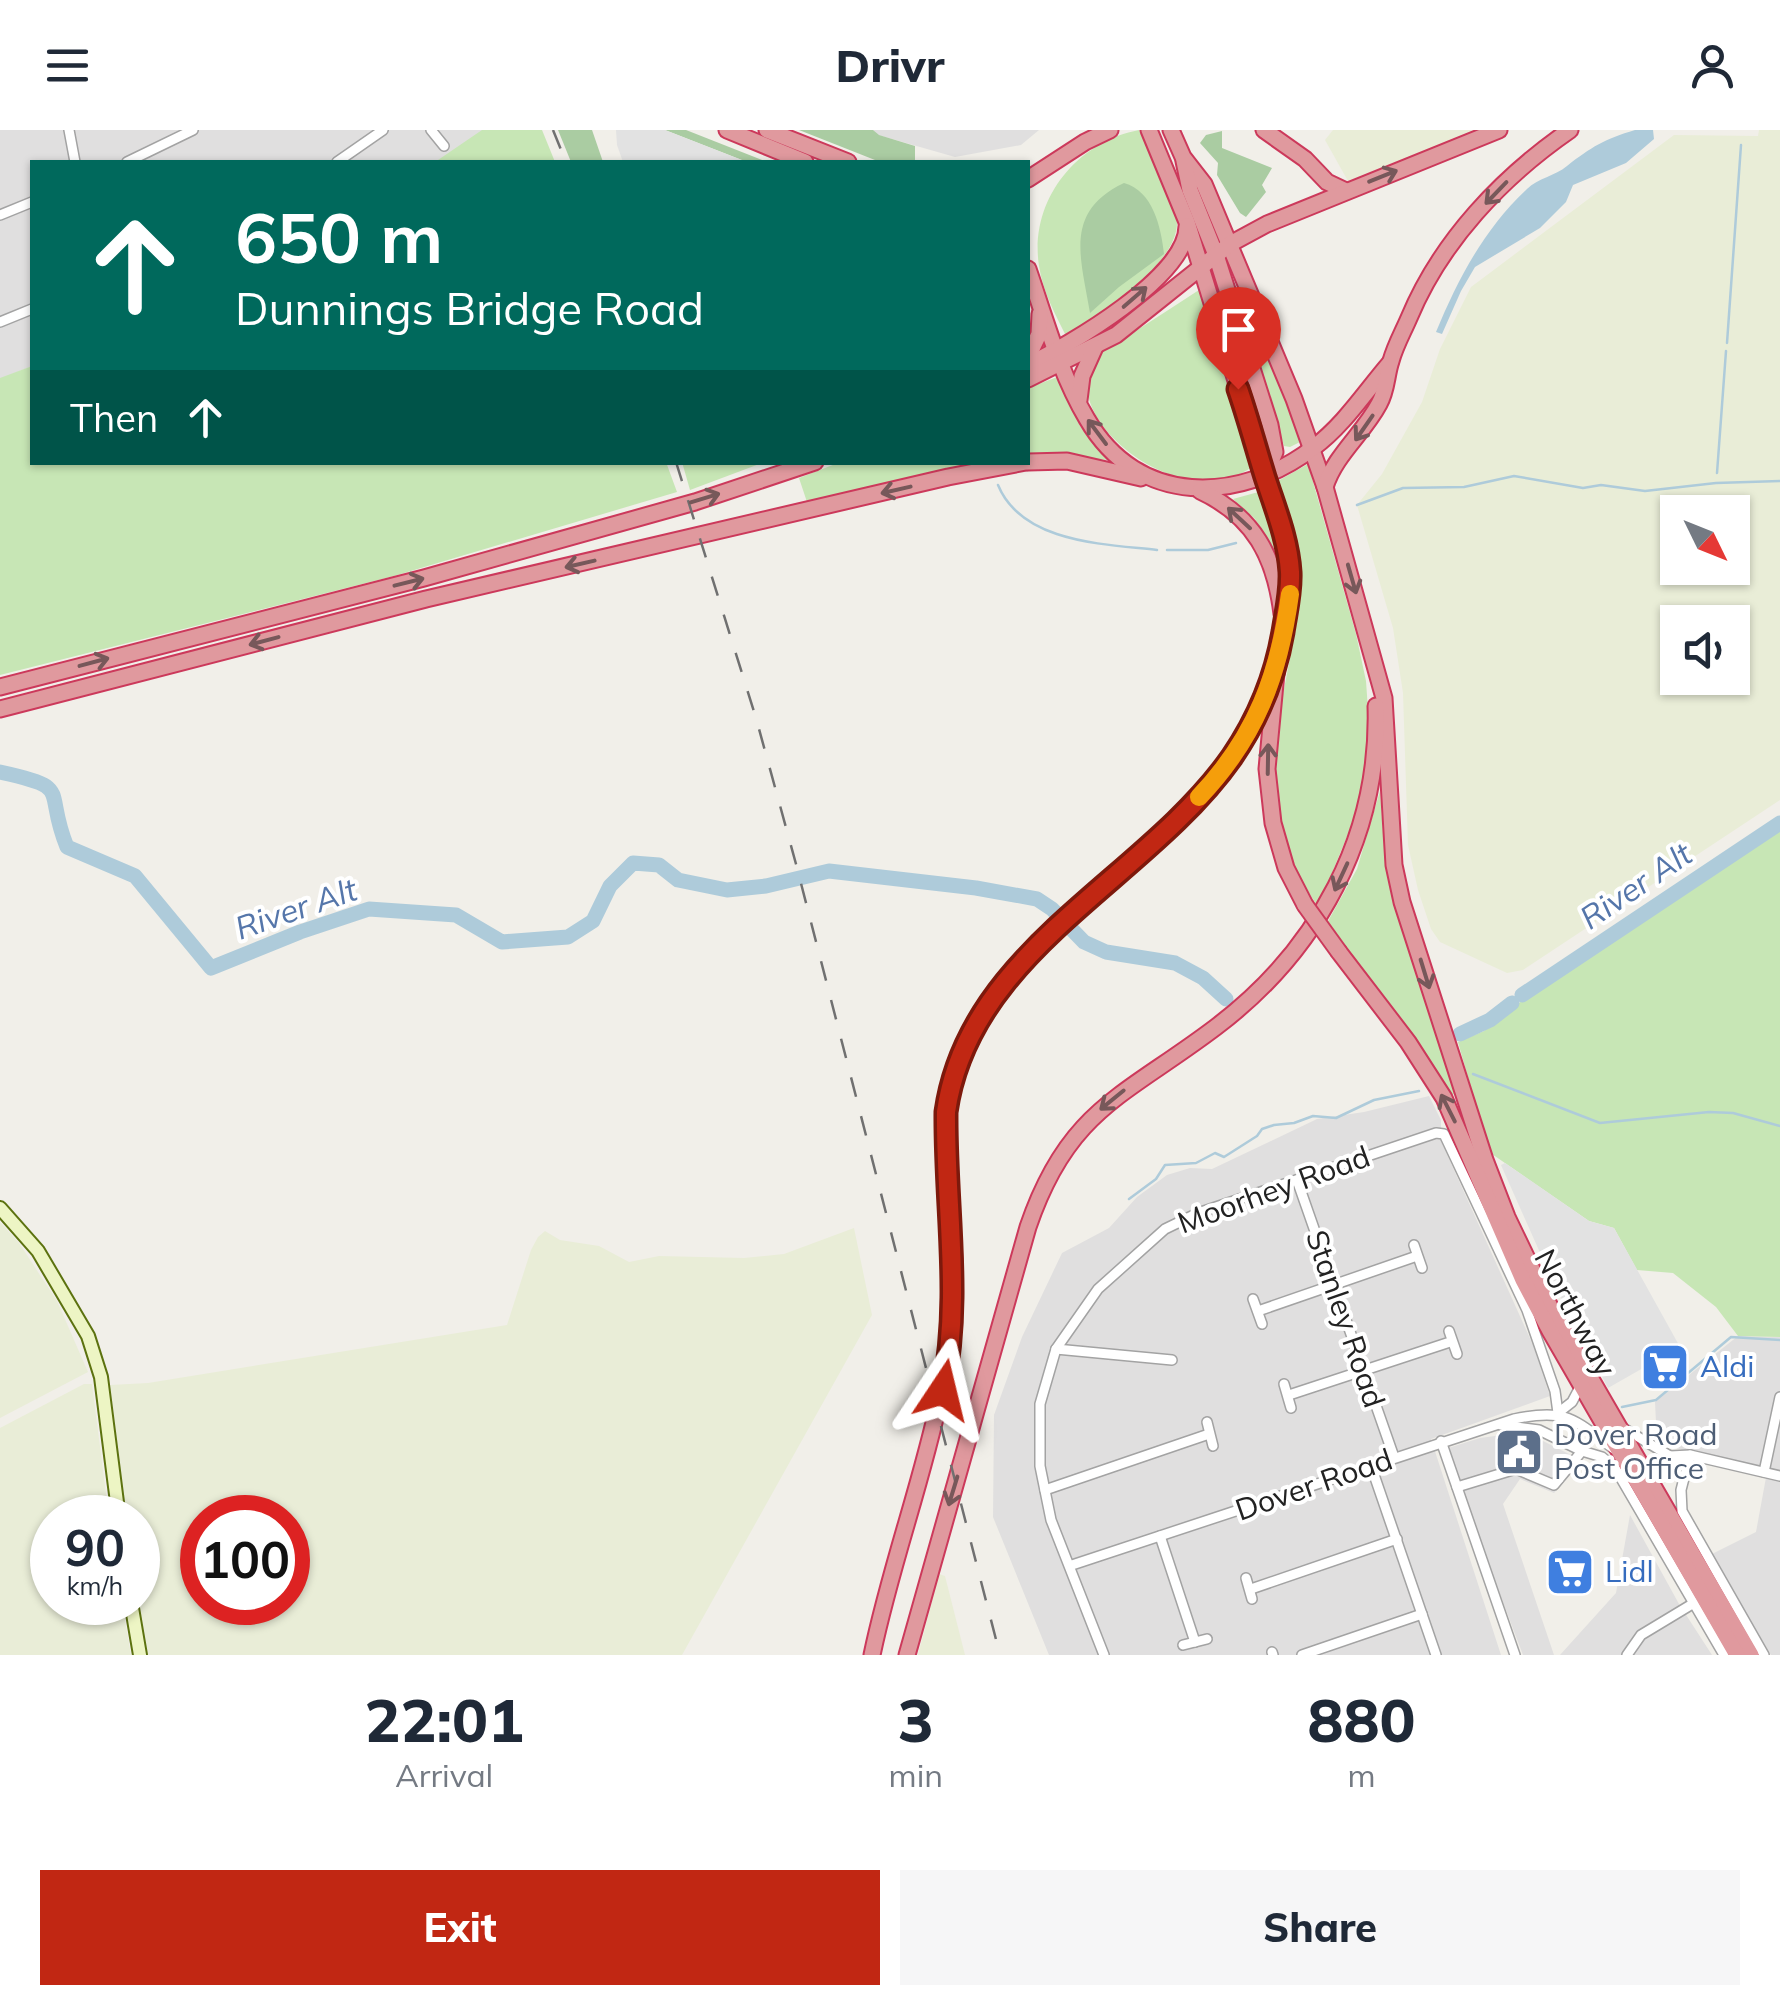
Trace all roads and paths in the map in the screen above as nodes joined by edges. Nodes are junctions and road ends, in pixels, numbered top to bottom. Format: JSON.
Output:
{"nodes":[{"id":1,"x":69,"y":130,"type":"edge"},
{"id":2,"x":193,"y":130,"type":"edge"},
{"id":3,"x":383,"y":130,"type":"edge"},
{"id":4,"x":430,"y":130,"type":"edge"},
{"id":5,"x":727,"y":130,"type":"edge"},
{"id":6,"x":767,"y":130,"type":"edge"},
{"id":7,"x":1110,"y":130,"type":"edge"},
{"id":8,"x":1149,"y":130,"type":"edge"},
{"id":9,"x":1171,"y":130,"type":"edge"},
{"id":10,"x":1264,"y":130,"type":"edge"},
{"id":11,"x":1499,"y":130,"type":"edge"},
{"id":12,"x":1570,"y":130,"type":"edge"},
{"id":13,"x":1090,"y":136,"type":"edge"},
{"id":14,"x":444,"y":146,"type":"dead end"},
{"id":15,"x":1183,"y":157,"type":"junction"},
{"id":16,"x":75,"y":160,"type":"edge"},
{"id":17,"x":131,"y":160,"type":"edge"},
{"id":18,"x":340,"y":160,"type":"edge"},
{"id":19,"x":800,"y":160,"type":"edge"},
{"id":20,"x":843,"y":160,"type":"edge"},
{"id":21,"x":1030,"y":177,"type":"edge"},
{"id":22,"x":1346,"y":191,"type":"junction"},
{"id":23,"x":30,"y":203,"type":"edge"},
{"id":24,"x":0,"y":215,"type":"edge"},
{"id":25,"x":1186,"y":222,"type":"junction"},
{"id":26,"x":1230,"y":244,"type":"junction"},
{"id":27,"x":1216,"y":255,"type":"junction"},
{"id":28,"x":1203,"y":274,"type":"junction"},
{"id":29,"x":1030,"y":275,"type":"edge"},
{"id":30,"x":1224,"y":280,"type":"junction"},
{"id":31,"x":1251,"y":293,"type":"junction"},
{"id":32,"x":1040,"y":304,"type":"junction"},
{"id":33,"x":30,"y":310,"type":"edge"},
{"id":34,"x":0,"y":322,"type":"edge"},
{"id":35,"x":1096,"y":347,"type":"junction"},
{"id":36,"x":1030,"y":356,"type":"edge"},
{"id":37,"x":1060,"y":357,"type":"junction"},
{"id":38,"x":1030,"y":361,"type":"edge"},
{"id":39,"x":1390,"y":363,"type":"junction"},
{"id":40,"x":1030,"y":378,"type":"edge"},
{"id":41,"x":1079,"y":402,"type":"junction"},
{"id":42,"x":1312,"y":449,"type":"junction"},
{"id":43,"x":1258,"y":451,"type":"junction"},
{"id":44,"x":1275,"y":452,"type":"junction"},
{"id":45,"x":1030,"y":462,"type":"edge"},
{"id":46,"x":806,"y":465,"type":"edge"},
{"id":47,"x":1012,"y":465,"type":"edge"},
{"id":48,"x":1265,"y":475,"type":"junction"},
{"id":49,"x":1167,"y":483,"type":"junction"},
{"id":50,"x":1325,"y":487,"type":"junction"},
{"id":51,"x":1195,"y":489,"type":"junction"},
{"id":52,"x":1284,"y":628,"type":"junction"},
{"id":53,"x":1376,"y":672,"type":"junction"},
{"id":54,"x":1276,"y":673,"type":"junction"},
{"id":55,"x":0,"y":687,"type":"edge"},
{"id":56,"x":0,"y":709,"type":"edge"},
{"id":57,"x":1442,"y":1133,"type":"joint"},
{"id":58,"x":1297,"y":1180,"type":"junction"},
{"id":59,"x":0,"y":1208,"type":"edge"},
{"id":60,"x":1422,"y":1268,"type":"dead end"},
{"id":61,"x":1333,"y":1285,"type":"junction"},
{"id":62,"x":1253,"y":1298,"type":"dead end"},
{"id":63,"x":1258,"y":1311,"type":"junction"},
{"id":64,"x":1262,"y":1324,"type":"dead end"},
{"id":65,"x":1056,"y":1349,"type":"junction"},
{"id":66,"x":1457,"y":1354,"type":"dead end"},
{"id":67,"x":1172,"y":1360,"type":"dead end"},
{"id":68,"x":1364,"y":1372,"type":"junction"},
{"id":69,"x":1284,"y":1384,"type":"dead end"},
{"id":70,"x":1581,"y":1385,"type":"junction"},
{"id":71,"x":1289,"y":1395,"type":"junction"},
{"id":72,"x":1780,"y":1397,"type":"edge"},
{"id":73,"x":1600,"y":1406,"type":"junction"},
{"id":74,"x":1291,"y":1408,"type":"dead end"},
{"id":75,"x":1558,"y":1413,"type":"junction"},
{"id":76,"x":1541,"y":1416,"type":"junction"},
{"id":77,"x":1572,"y":1417,"type":"junction"},
{"id":78,"x":1207,"y":1422,"type":"dead end"},
{"id":79,"x":1498,"y":1424,"type":"junction"},
{"id":80,"x":1618,"y":1426,"type":"junction"},
{"id":81,"x":1540,"y":1430,"type":"junction"},
{"id":82,"x":1209,"y":1434,"type":"junction"},
{"id":83,"x":1441,"y":1441,"type":"junction"},
{"id":84,"x":1562,"y":1441,"type":"junction"},
{"id":85,"x":1213,"y":1446,"type":"dead end"},
{"id":86,"x":1582,"y":1451,"type":"junction"},
{"id":87,"x":1621,"y":1453,"type":"junction"},
{"id":88,"x":1690,"y":1455,"type":"junction"},
{"id":89,"x":1670,"y":1456,"type":"junction"},
{"id":90,"x":1394,"y":1458,"type":"junction"},
{"id":91,"x":1371,"y":1466,"type":"junction"},
{"id":92,"x":1764,"y":1472,"type":"junction"},
{"id":93,"x":1780,"y":1476,"type":"edge"},
{"id":94,"x":1646,"y":1481,"type":"junction"},
{"id":95,"x":1457,"y":1487,"type":"junction"},
{"id":96,"x":1045,"y":1490,"type":"junction"},
{"id":97,"x":116,"y":1495,"type":"edge"},
{"id":98,"x":1160,"y":1536,"type":"junction"},
{"id":99,"x":1396,"y":1539,"type":"junction"},
{"id":100,"x":1072,"y":1566,"type":"junction"},
{"id":101,"x":1246,"y":1578,"type":"dead end"},
{"id":102,"x":1694,"y":1603,"type":"junction"},
{"id":103,"x":1422,"y":1614,"type":"junction"},
{"id":104,"x":135,"y":1625,"type":"edge"},
{"id":105,"x":1206,"y":1639,"type":"dead end"},
{"id":106,"x":1195,"y":1642,"type":"junction"},
{"id":107,"x":1184,"y":1645,"type":"dead end"},
{"id":108,"x":140,"y":1655,"type":"edge"},
{"id":109,"x":872,"y":1655,"type":"edge"},
{"id":110,"x":907,"y":1655,"type":"edge"},
{"id":111,"x":1104,"y":1655,"type":"edge"},
{"id":112,"x":1302,"y":1655,"type":"edge"},
{"id":113,"x":1436,"y":1655,"type":"edge"},
{"id":114,"x":1514,"y":1655,"type":"edge"},
{"id":115,"x":1627,"y":1655,"type":"edge"},
{"id":116,"x":1724,"y":1655,"type":"edge"},
{"id":117,"x":1737,"y":1655,"type":"edge"},
{"id":118,"x":1751,"y":1655,"type":"edge"},
{"id":119,"x":1764,"y":1655,"type":"edge"}],
"edges":[{"from":1,"to":16,"type":"street"},
{"from":2,"to":17,"type":"street"},
{"from":3,"to":18,"type":"street"},
{"from":4,"to":14,"type":"street"},
{"from":5,"to":19,"type":"highway"},
{"from":6,"to":20,"type":"highway"},
{"from":7,"to":13,"type":"highway"},
{"from":8,"to":25,"type":"highway"},
{"from":9,"to":15,"type":"highway"},
{"from":10,"to":22,"type":"highway"},
{"from":22,"to":11,"type":"highway","one_way":true},
{"from":12,"to":39,"type":"highway","one_way":true},
{"from":13,"to":21,"type":"highway"},
{"from":15,"to":26,"type":"highway"},
{"from":15,"to":27,"type":"highway"},
{"from":22,"to":26,"type":"highway"},
{"from":23,"to":24,"type":"street"},
{"from":25,"to":28,"type":"highway"},
{"from":37,"to":25,"type":"highway","one_way":true},
{"from":26,"to":27,"type":"highway"},
{"from":26,"to":31,"type":"highway"},
{"from":27,"to":28,"type":"highway"},
{"from":27,"to":30,"type":"highway"},
{"from":28,"to":30,"type":"highway"},
{"from":28,"to":35,"type":"highway"},
{"from":28,"to":43,"type":"highway"},
{"from":29,"to":32,"type":"highway"},
{"from":30,"to":31,"type":"highway"},
{"from":30,"to":44,"type":"highway"},
{"from":31,"to":42,"type":"highway"},
{"from":32,"to":36,"type":"highway"},
{"from":32,"to":37,"type":"highway"},
{"from":33,"to":34,"type":"street"},
{"from":35,"to":37,"type":"highway"},
{"from":35,"to":41,"type":"highway"},
{"from":37,"to":38,"type":"highway"},
{"from":37,"to":40,"type":"highway"},
{"from":37,"to":41,"type":"highway"},
{"from":39,"to":42,"type":"highway"},
{"from":39,"to":50,"type":"highway","one_way":true},
{"from":49,"to":41,"type":"highway","one_way":true},
{"from":42,"to":44,"type":"highway"},
{"from":42,"to":48,"type":"highway"},
{"from":42,"to":50,"type":"highway"},
{"from":43,"to":44,"type":"highway"},
{"from":43,"to":48,"type":"highway"},
{"from":44,"to":48,"type":"highway"},
{"from":45,"to":49,"type":"highway"},
{"from":55,"to":46,"type":"highway","one_way":true},
{"from":47,"to":56,"type":"highway","one_way":true},
{"from":48,"to":51,"type":"highway"},
{"from":48,"to":52,"type":"highway"},
{"from":49,"to":51,"type":"highway"},
{"from":50,"to":53,"type":"highway","one_way":true},
{"from":52,"to":51,"type":"highway","one_way":true},
{"from":52,"to":54,"type":"highway"},
{"from":53,"to":73,"type":"highway","name":"Northway","one_way":true},
{"from":53,"to":110,"type":"highway","one_way":true},
{"from":70,"to":54,"type":"highway","name":"Northway","one_way":true,"bridge":true},
{"from":54,"to":109,"type":"highway"},
{"from":57,"to":58,"type":"street","name":"Moorhey Road"},
{"from":57,"to":75,"type":"street","name":"Northway"},
{"from":58,"to":61,"type":"street","name":"Stanley Road"},
{"from":58,"to":65,"type":"street","name":"Moorhey Road"},
{"from":59,"to":97,"type":"street"},
{"from":60,"to":61,"type":"street"},
{"from":61,"to":63,"type":"street"},
{"from":61,"to":68,"type":"street","name":"Stanley Road"},
{"from":62,"to":63,"type":"street"},
{"from":63,"to":64,"type":"street"},
{"from":65,"to":67,"type":"street"},
{"from":65,"to":96,"type":"street","name":"Moorhey Road"},
{"from":66,"to":68,"type":"street"},
{"from":68,"to":71,"type":"street"},
{"from":68,"to":90,"type":"street","name":"Stanley Road"},
{"from":69,"to":71,"type":"street"},
{"from":70,"to":73,"type":"highway","name":"Northway"},
{"from":70,"to":75,"type":"street"},
{"from":71,"to":74,"type":"street"},
{"from":72,"to":92,"type":"street"},
{"from":73,"to":77,"type":"street"},
{"from":73,"to":80,"type":"highway","name":"Northway"},
{"from":73,"to":87,"type":"highway","name":"Northway"},
{"from":75,"to":76,"type":"street","name":"Dover Road"},
{"from":75,"to":77,"type":"street","name":"Dover Road"},
{"from":76,"to":79,"type":"street","name":"Dover Road"},
{"from":76,"to":81,"type":"street"},
{"from":77,"to":84,"type":"street"},
{"from":77,"to":87,"type":"street","name":"Dover Road"},
{"from":78,"to":82,"type":"street"},
{"from":79,"to":81,"type":"street"},
{"from":79,"to":83,"type":"street","name":"Dover Road"},
{"from":80,"to":89,"type":"street"},
{"from":80,"to":94,"type":"highway","name":"Northway"},
{"from":81,"to":84,"type":"street"},
{"from":82,"to":85,"type":"street"},
{"from":82,"to":96,"type":"street"},
{"from":83,"to":90,"type":"street","name":"Dover Road"},
{"from":83,"to":95,"type":"street"},
{"from":84,"to":86,"type":"street"},
{"from":86,"to":95,"type":"street"},
{"from":86,"to":102,"type":"street"},
{"from":87,"to":94,"type":"highway","name":"Northway"},
{"from":88,"to":89,"type":"street"},
{"from":88,"to":92,"type":"street"},
{"from":88,"to":94,"type":"street"},
{"from":88,"to":119,"type":"street"},
{"from":89,"to":94,"type":"street"},
{"from":90,"to":91,"type":"street","name":"Dover Road"},
{"from":91,"to":98,"type":"street","name":"Dover Road"},
{"from":91,"to":99,"type":"street"},
{"from":92,"to":93,"type":"street"},
{"from":94,"to":117,"type":"highway","name":"Northway"},
{"from":94,"to":118,"type":"highway","name":"Northway"},
{"from":95,"to":114,"type":"street"},
{"from":96,"to":100,"type":"street","name":"Moorhey Road"},
{"from":98,"to":100,"type":"street","name":"Dover Road"},
{"from":98,"to":106,"type":"street"},
{"from":99,"to":101,"type":"street"},
{"from":99,"to":103,"type":"street"},
{"from":100,"to":111,"type":"street","name":"Moorhey Road"},
{"from":102,"to":115,"type":"street"},
{"from":102,"to":116,"type":"street"},
{"from":103,"to":112,"type":"street"},
{"from":103,"to":113,"type":"street"},
{"from":104,"to":108,"type":"street"},
{"from":105,"to":106,"type":"street"},
{"from":106,"to":107,"type":"street"}]}
